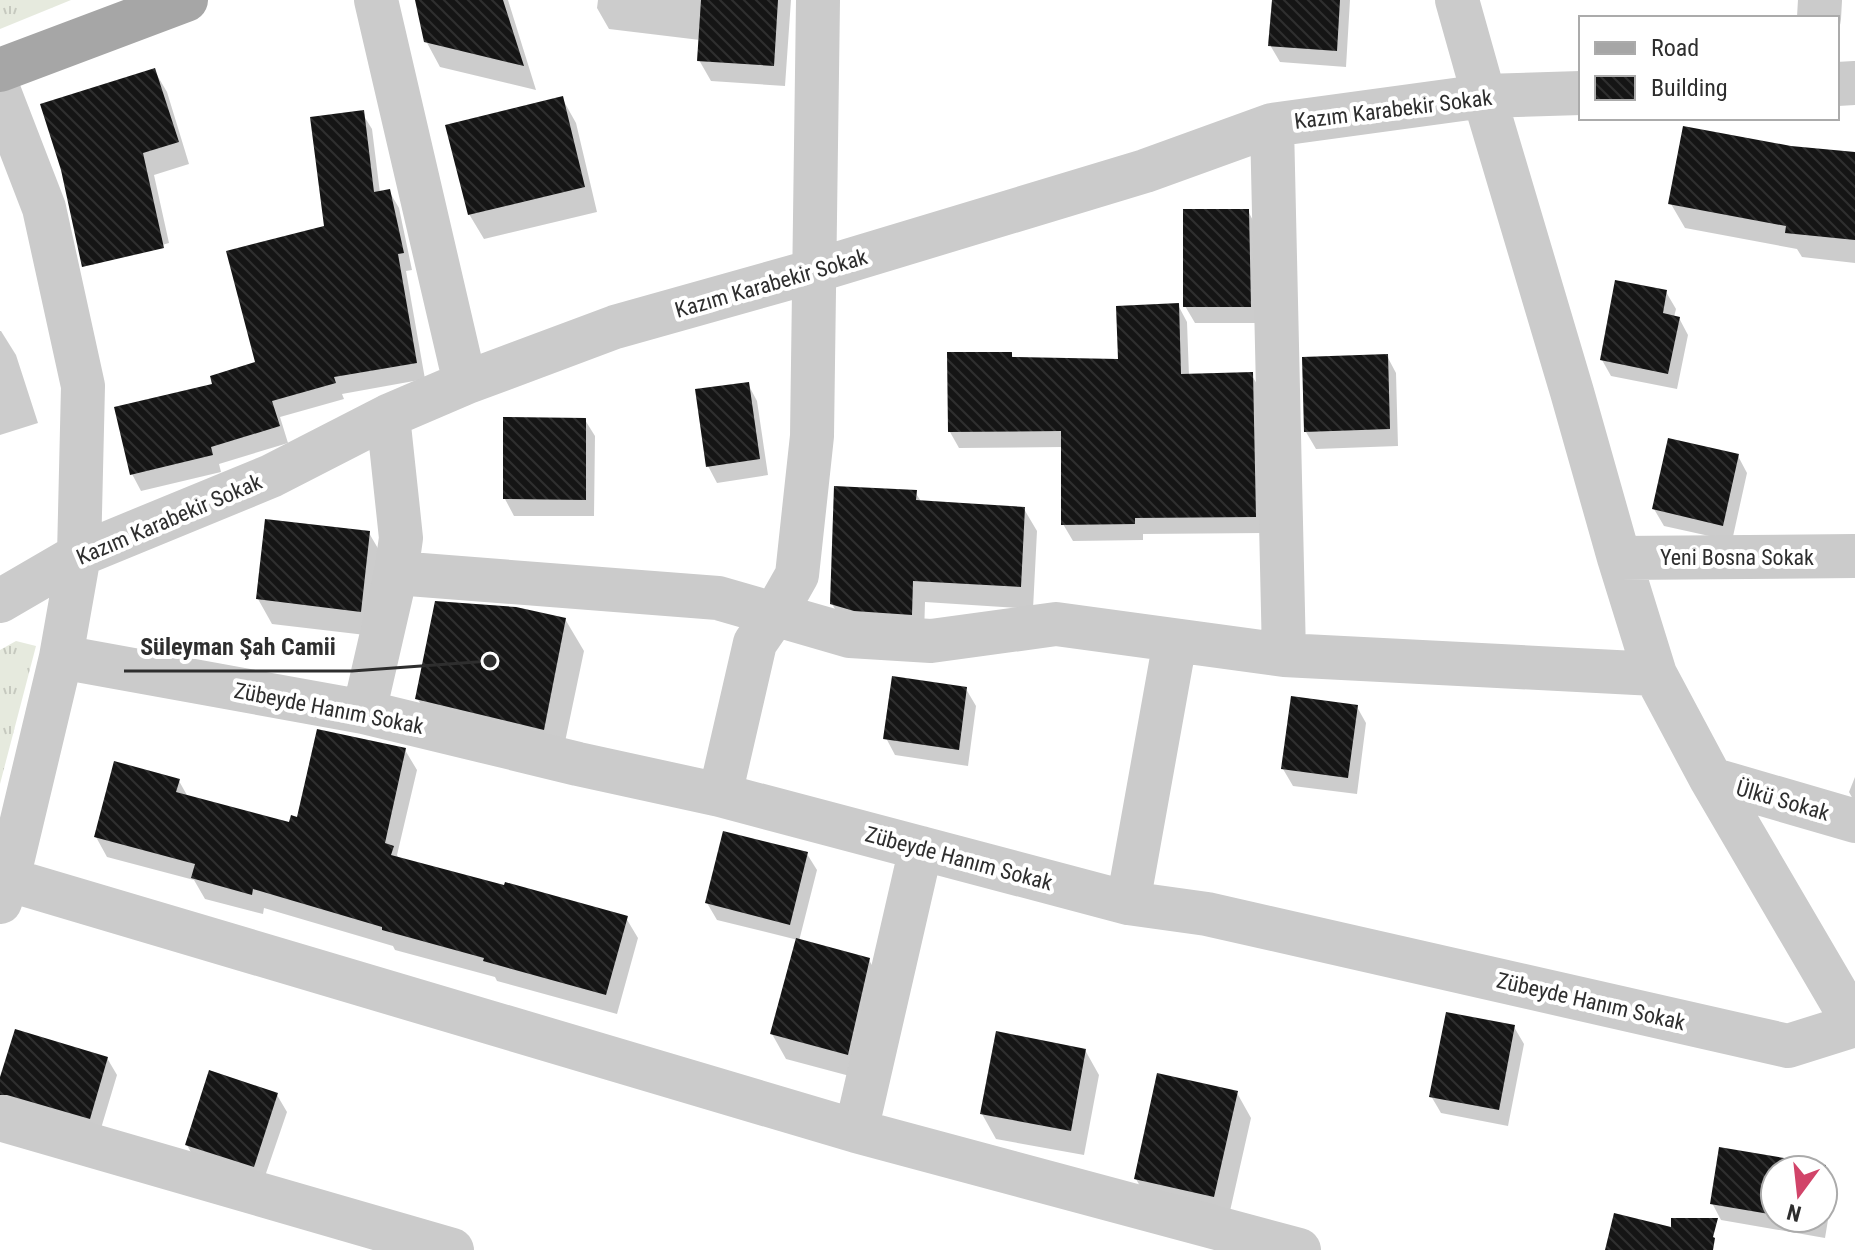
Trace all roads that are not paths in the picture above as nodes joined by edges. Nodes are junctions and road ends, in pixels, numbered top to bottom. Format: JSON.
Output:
{"nodes":[{"id":1,"x":186,"y":0,"type":"edge"},
{"id":2,"x":376,"y":0,"type":"edge"},
{"id":3,"x":818,"y":0,"type":"edge"},
{"id":4,"x":1457,"y":0,"type":"edge"},
{"id":5,"x":0,"y":70,"type":"edge"},
{"id":6,"x":1579,"y":93,"type":"edge"},
{"id":7,"x":0,"y":94,"type":"edge"},
{"id":8,"x":1484,"y":96,"type":"junction"},
{"id":9,"x":1272,"y":125,"type":"junction"},
{"id":10,"x":814,"y":271,"type":"junction"},
{"id":11,"x":465,"y":383,"type":"junction"},
{"id":12,"x":388,"y":416,"type":"junction"},
{"id":13,"x":79,"y":555,"type":"junction"},
{"id":14,"x":1855,"y":556,"type":"edge"},
{"id":15,"x":1619,"y":558,"type":"junction"},
{"id":16,"x":396,"y":573,"type":"junction"},
{"id":17,"x":0,"y":601,"type":"edge"},
{"id":18,"x":775,"y":614,"type":"junction"},
{"id":19,"x":1175,"y":641,"type":"junction"},
{"id":20,"x":1284,"y":655,"type":"junction"},
{"id":21,"x":61,"y":657,"type":"junction"},
{"id":22,"x":1655,"y":674,"type":"junction"},
{"id":23,"x":364,"y":712,"type":"junction"},
{"id":24,"x":1711,"y":779,"type":"junction"},
{"id":25,"x":720,"y":795,"type":"junction"},
{"id":26,"x":1855,"y":821,"type":"edge"},
{"id":27,"x":921,"y":848,"type":"junction"},
{"id":28,"x":3,"y":886,"type":"edge"},
{"id":29,"x":1128,"y":903,"type":"junction"},
{"id":30,"x":1855,"y":1025,"type":"edge"},
{"id":31,"x":0,"y":1119,"type":"edge"},
{"id":32,"x":856,"y":1131,"type":"junction"},
{"id":33,"x":452,"y":1250,"type":"edge"},
{"id":34,"x":1299,"y":1250,"type":"edge"}],
"edges":[{"from":1,"to":5,"type":"main road"},
{"from":2,"to":11,"type":"street"},
{"from":3,"to":10,"type":"street"},
{"from":4,"to":8,"type":"street"},
{"from":6,"to":8,"type":"street","name":"Kazım Karabekir Sokak"},
{"from":7,"to":13,"type":"street"},
{"from":8,"to":9,"type":"street","name":"Kazım Karabekir Sokak"},
{"from":8,"to":15,"type":"street"},
{"from":9,"to":10,"type":"street","name":"Kazım Karabekir Sokak"},
{"from":9,"to":20,"type":"street"},
{"from":10,"to":11,"type":"street","name":"Kazım Karabekir Sokak"},
{"from":10,"to":18,"type":"street"},
{"from":11,"to":12,"type":"street","name":"Kazım Karabekir Sokak"},
{"from":12,"to":13,"type":"street","name":"Kazım Karabekir Sokak"},
{"from":12,"to":16,"type":"street"},
{"from":13,"to":17,"type":"street","name":"Kazım Karabekir Sokak"},
{"from":13,"to":21,"type":"street"},
{"from":14,"to":15,"type":"street","name":"Yeni Bosna Sokak"},
{"from":15,"to":22,"type":"street"},
{"from":16,"to":18,"type":"street"},
{"from":16,"to":23,"type":"street"},
{"from":18,"to":19,"type":"street"},
{"from":18,"to":25,"type":"street"},
{"from":19,"to":20,"type":"street"},
{"from":19,"to":29,"type":"street"},
{"from":20,"to":22,"type":"street"},
{"from":21,"to":23,"type":"street","name":"Zübeyde Hanım Sokak"},
{"from":21,"to":28,"type":"street"},
{"from":22,"to":24,"type":"street"},
{"from":23,"to":25,"type":"street","name":"Zübeyde Hanım Sokak"},
{"from":24,"to":26,"type":"street","name":"Ülkü Sokak"},
{"from":24,"to":30,"type":"street"},
{"from":25,"to":27,"type":"street","name":"Zübeyde Hanım Sokak"},
{"from":27,"to":29,"type":"street","name":"Zübeyde Hanım Sokak"},
{"from":27,"to":32,"type":"street"},
{"from":28,"to":32,"type":"street"},
{"from":29,"to":30,"type":"street","name":"Zübeyde Hanım Sokak"},
{"from":31,"to":33,"type":"street"},
{"from":32,"to":34,"type":"street"}]}
